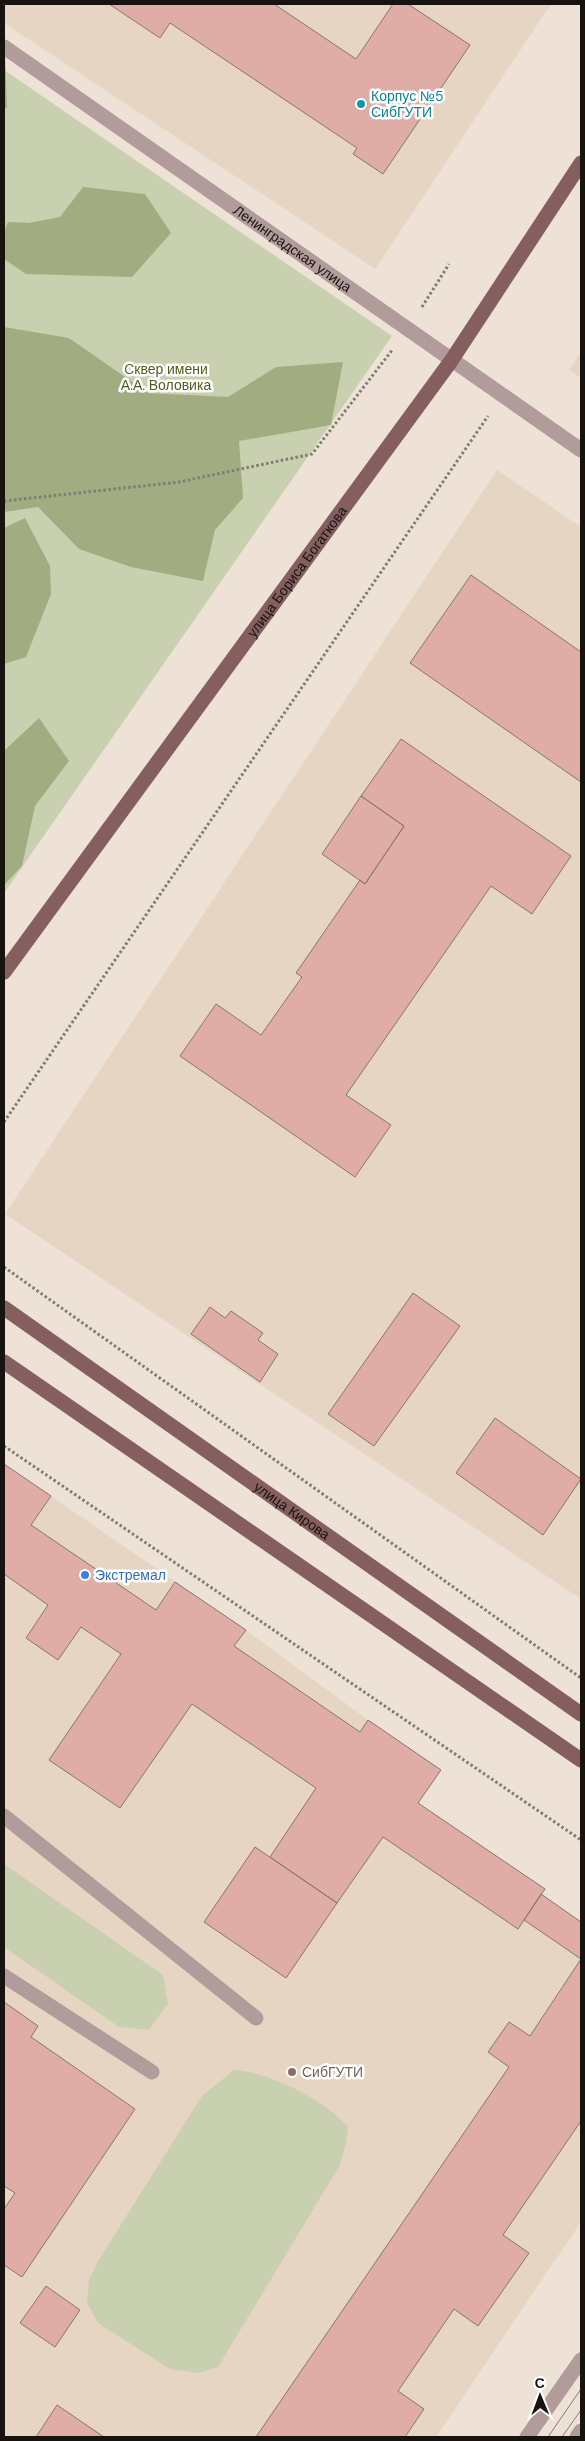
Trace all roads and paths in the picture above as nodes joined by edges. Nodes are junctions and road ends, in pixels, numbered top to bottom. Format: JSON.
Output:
{"nodes":[{"id":1,"x":4,"y":47,"type":"edge"},
{"id":2,"x":581,"y":163,"type":"edge"},
{"id":3,"x":449,"y":264,"type":"dead end"},
{"id":4,"x":409,"y":328,"type":"junction"},
{"id":5,"x":451,"y":361,"type":"junction"},
{"id":6,"x":503,"y":395,"type":"junction"},
{"id":7,"x":581,"y":450,"type":"edge"},
{"id":8,"x":4,"y":501,"type":"edge"},
{"id":9,"x":4,"y":972,"type":"edge"},
{"id":10,"x":4,"y":1122,"type":"edge"},
{"id":11,"x":4,"y":1267,"type":"edge"},
{"id":12,"x":4,"y":1308,"type":"edge"},
{"id":13,"x":4,"y":1362,"type":"edge"},
{"id":14,"x":4,"y":1446,"type":"edge"},
{"id":15,"x":581,"y":1678,"type":"edge"},
{"id":16,"x":581,"y":1714,"type":"edge"},
{"id":17,"x":581,"y":1760,"type":"edge"},
{"id":18,"x":4,"y":1816,"type":"edge"},
{"id":19,"x":581,"y":1840,"type":"edge"},
{"id":20,"x":4,"y":1976,"type":"edge"},
{"id":21,"x":256,"y":2018,"type":"dead end"},
{"id":22,"x":152,"y":2072,"type":"dead end"},
{"id":23,"x":581,"y":2360,"type":"edge"},
{"id":24,"x":581,"y":2431,"type":"edge"},
{"id":25,"x":527,"y":2437,"type":"edge"},
{"id":26,"x":577,"y":2437,"type":"edge"}],
"edges":[{"from":1,"to":4,"type":"street","name":"Ленинградская улица"},
{"from":2,"to":5,"type":"main road","name":"улица Бориса Богаткова"},
{"from":3,"to":4,"type":"path"},
{"from":4,"to":5,"type":"street","name":"Ленинградская улица"},
{"from":4,"to":8,"type":"path"},
{"from":5,"to":6,"type":"street","name":"Ленинградская улица"},
{"from":5,"to":9,"type":"main road","name":"улица Бориса Богаткова"},
{"from":6,"to":7,"type":"street","name":"Ленинградская улица"},
{"from":6,"to":10,"type":"path"},
{"from":11,"to":15,"type":"path"},
{"from":12,"to":16,"type":"main road","name":"улица Кирова"},
{"from":13,"to":17,"type":"main road"},
{"from":14,"to":19,"type":"path"},
{"from":18,"to":21,"type":"street"},
{"from":20,"to":22,"type":"street"},
{"from":23,"to":25,"type":"street"},
{"from":24,"to":26,"type":"street"}]}
